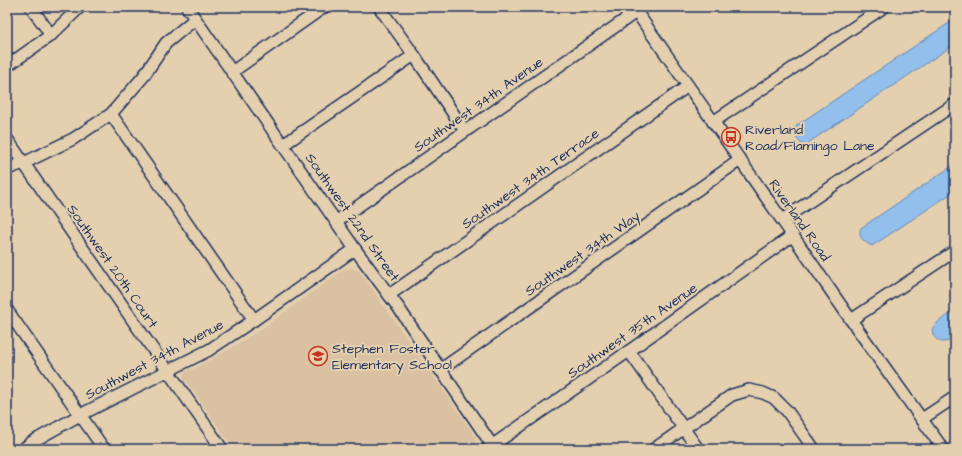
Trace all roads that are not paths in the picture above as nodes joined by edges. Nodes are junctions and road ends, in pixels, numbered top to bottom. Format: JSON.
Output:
{"nodes":[{"id":1,"x":31,"y":7,"type":"edge"},
{"id":2,"x":80,"y":7,"type":"edge"},
{"id":3,"x":187,"y":7,"type":"edge"},
{"id":4,"x":324,"y":7,"type":"edge"},
{"id":5,"x":379,"y":7,"type":"edge"},
{"id":6,"x":884,"y":7,"type":"edge"},
{"id":7,"x":635,"y":9,"type":"edge"},
{"id":8,"x":195,"y":19,"type":"junction"},
{"id":9,"x":50,"y":35,"type":"junction"},
{"id":10,"x":414,"y":55,"type":"junction"},
{"id":11,"x":7,"y":66,"type":"edge"},
{"id":12,"x":232,"y":72,"type":"junction"},
{"id":13,"x":688,"y":86,"type":"junction"},
{"id":14,"x":955,"y":104,"type":"edge"},
{"id":15,"x":111,"y":114,"type":"junction"},
{"id":16,"x":713,"y":122,"type":"junction"},
{"id":17,"x":465,"y":131,"type":"junction"},
{"id":18,"x":7,"y":139,"type":"edge"},
{"id":19,"x":283,"y":145,"type":"junction"},
{"id":20,"x":740,"y":160,"type":"junction"},
{"id":21,"x":24,"y":163,"type":"junction"},
{"id":22,"x":7,"y":169,"type":"edge"},
{"id":23,"x":782,"y":220,"type":"junction"},
{"id":24,"x":337,"y":221,"type":"junction"},
{"id":25,"x":793,"y":235,"type":"junction"},
{"id":26,"x":356,"y":249,"type":"junction"},
{"id":27,"x":955,"y":251,"type":"edge"},
{"id":28,"x":389,"y":295,"type":"junction"},
{"id":29,"x":7,"y":310,"type":"edge"},
{"id":30,"x":254,"y":320,"type":"junction"},
{"id":31,"x":851,"y":320,"type":"junction"},
{"id":32,"x":629,"y":351,"type":"junction"},
{"id":33,"x":440,"y":370,"type":"junction"},
{"id":34,"x":168,"y":371,"type":"junction"},
{"id":35,"x":955,"y":397,"type":"edge"},
{"id":36,"x":80,"y":415,"type":"junction"},
{"id":37,"x":922,"y":419,"type":"junction"},
{"id":38,"x":683,"y":428,"type":"junction"},
{"id":39,"x":490,"y":447,"type":"edge"},
{"id":40,"x":23,"y":449,"type":"edge"},
{"id":41,"x":104,"y":449,"type":"edge"},
{"id":42,"x":222,"y":449,"type":"edge"},
{"id":43,"x":654,"y":449,"type":"edge"},
{"id":44,"x":698,"y":449,"type":"edge"},
{"id":45,"x":814,"y":449,"type":"edge"},
{"id":46,"x":942,"y":449,"type":"edge"}],
"edges":[{"from":1,"to":9,"type":"street"},
{"from":2,"to":9,"type":"street"},
{"from":3,"to":8,"type":"street","name":"Southwest 22nd Street"},
{"from":4,"to":12,"type":"street"},
{"from":5,"to":10,"type":"street"},
{"from":6,"to":16,"type":"street"},
{"from":7,"to":13,"type":"street","name":"Riverland Road"},
{"from":7,"to":17,"type":"street","name":"Southwest 34th Avenue"},
{"from":8,"to":12,"type":"street","name":"Southwest 22nd Street"},
{"from":8,"to":15,"type":"street"},
{"from":9,"to":11,"type":"street"},
{"from":10,"to":17,"type":"street"},
{"from":10,"to":19,"type":"street"},
{"from":12,"to":19,"type":"street","name":"Southwest 22nd Street"},
{"from":13,"to":16,"type":"street","name":"Riverland Road"},
{"from":13,"to":28,"type":"street","name":"Southwest 34th Terrace"},
{"from":14,"to":23,"type":"street"},
{"from":15,"to":21,"type":"street"},
{"from":15,"to":30,"type":"street"},
{"from":16,"to":20,"type":"street","name":"Riverland Road"},
{"from":17,"to":24,"type":"street","name":"Southwest 34th Avenue"},
{"from":18,"to":21,"type":"street","name":"Southwest 20th Court"},
{"from":19,"to":24,"type":"street","name":"Southwest 22nd Street"},
{"from":20,"to":23,"type":"street","name":"Riverland Road"},
{"from":20,"to":33,"type":"street","name":"Southwest 34th Way"},
{"from":21,"to":22,"type":"street"},
{"from":21,"to":34,"type":"street","name":"Southwest 20th Court"},
{"from":23,"to":25,"type":"street","name":"Riverland Road"},
{"from":24,"to":26,"type":"street","name":"Southwest 22nd Street"},
{"from":25,"to":31,"type":"street","name":"Riverland Road"},
{"from":25,"to":32,"type":"street","name":"Southwest 35th Avenue"},
{"from":26,"to":28,"type":"street","name":"Southwest 22nd Street"},
{"from":26,"to":30,"type":"street","name":"Southwest 34th Avenue"},
{"from":27,"to":31,"type":"street"},
{"from":28,"to":33,"type":"street","name":"Southwest 22nd Street"},
{"from":29,"to":36,"type":"street"},
{"from":30,"to":34,"type":"street","name":"Southwest 34th Avenue"},
{"from":31,"to":37,"type":"street","name":"Riverland Road"},
{"from":32,"to":38,"type":"street"},
{"from":32,"to":39,"type":"street","name":"Southwest 35th Avenue"},
{"from":33,"to":39,"type":"street","name":"Southwest 22nd Street"},
{"from":34,"to":36,"type":"street","name":"Southwest 34th Avenue"},
{"from":34,"to":42,"type":"street","name":"Southwest 20th Court"},
{"from":35,"to":37,"type":"street"},
{"from":36,"to":40,"type":"street","name":"Southwest 34th Avenue"},
{"from":36,"to":41,"type":"street"},
{"from":37,"to":46,"type":"street","name":"Riverland Road"},
{"from":38,"to":43,"type":"street"},
{"from":38,"to":44,"type":"street"},
{"from":38,"to":45,"type":"street"}]}
